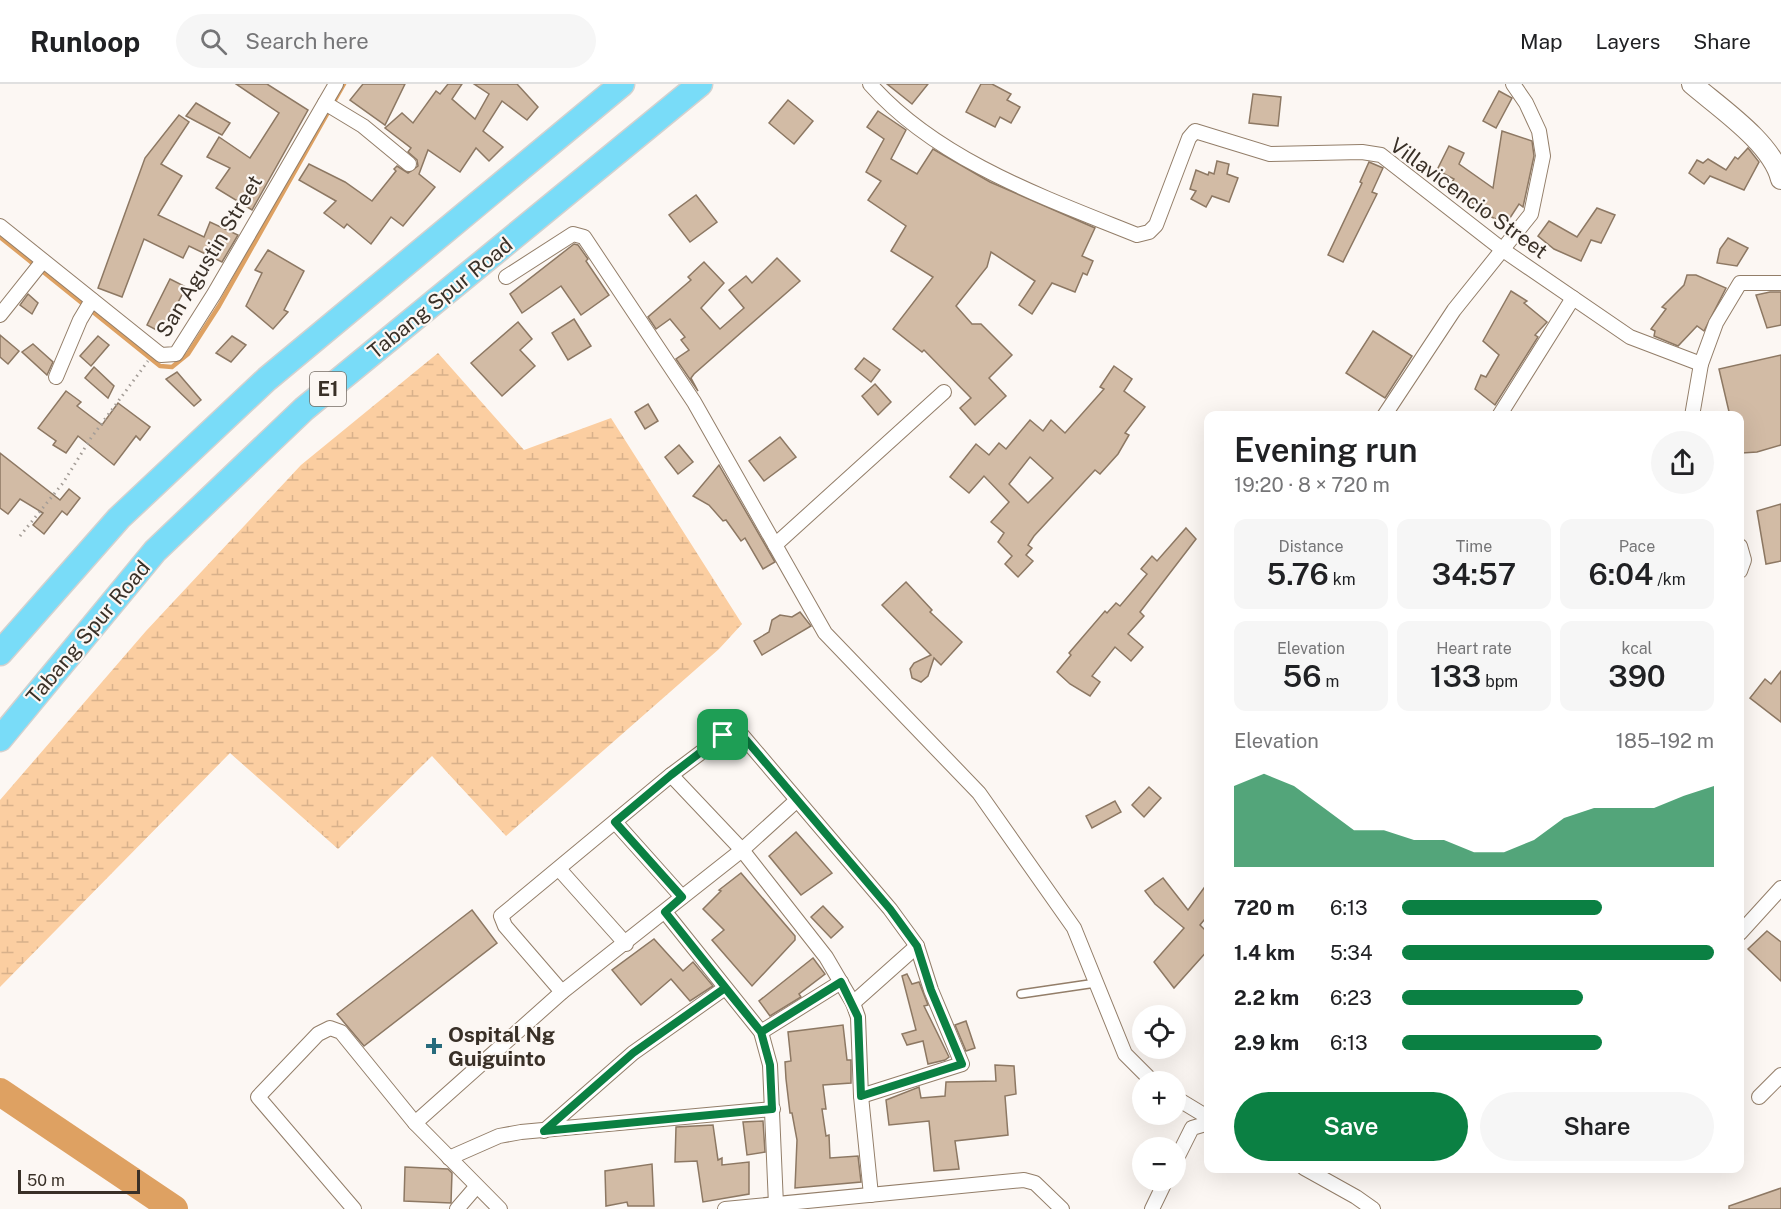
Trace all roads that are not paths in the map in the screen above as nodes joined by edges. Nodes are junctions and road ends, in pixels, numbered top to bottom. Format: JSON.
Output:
{"nodes":[{"id":1,"x":336,"y":84,"type":"edge"},
{"id":2,"x":622,"y":84,"type":"edge"},
{"id":3,"x":700,"y":84,"type":"edge"},
{"id":4,"x":870,"y":84,"type":"edge"},
{"id":5,"x":1513,"y":84,"type":"edge"},
{"id":6,"x":1692,"y":84,"type":"edge"},
{"id":7,"x":325,"y":103,"type":"junction"},
{"id":8,"x":409,"y":164,"type":"dead end"},
{"id":9,"x":1781,"y":179,"type":"edge"},
{"id":10,"x":0,"y":226,"type":"edge"},
{"id":11,"x":1501,"y":249,"type":"junction"},
{"id":12,"x":43,"y":261,"type":"junction"},
{"id":13,"x":506,"y":277,"type":"dead end"},
{"id":14,"x":1781,"y":284,"type":"edge"},
{"id":15,"x":1573,"y":298,"type":"junction"},
{"id":16,"x":92,"y":300,"type":"junction"},
{"id":17,"x":0,"y":315,"type":"edge"},
{"id":18,"x":1701,"y":364,"type":"junction"},
{"id":19,"x":56,"y":377,"type":"dead end"},
{"id":20,"x":944,"y":392,"type":"dead end"},
{"id":21,"x":1697,"y":393,"type":"junction"},
{"id":22,"x":1387,"y":411,"type":"edge"},
{"id":23,"x":1502,"y":411,"type":"edge"},
{"id":24,"x":1693,"y":411,"type":"edge"},
{"id":25,"x":1702,"y":411,"type":"edge"},
{"id":26,"x":775,"y":545,"type":"junction"},
{"id":27,"x":0,"y":653,"type":"edge"},
{"id":28,"x":0,"y":739,"type":"edge"},
{"id":29,"x":671,"y":775,"type":"junction"},
{"id":30,"x":796,"y":801,"type":"junction"},
{"id":31,"x":615,"y":822,"type":"junction"},
{"id":32,"x":742,"y":850,"type":"junction"},
{"id":33,"x":559,"y":869,"type":"junction"},
{"id":34,"x":1781,"y":888,"type":"edge"},
{"id":35,"x":682,"y":897,"type":"junction"},
{"id":36,"x":665,"y":912,"type":"junction"},
{"id":37,"x":1744,"y":929,"type":"edge"},
{"id":38,"x":626,"y":944,"type":"junction"},
{"id":39,"x":917,"y":946,"type":"junction"},
{"id":40,"x":841,"y":982,"type":"junction"},
{"id":41,"x":1096,"y":983,"type":"junction"},
{"id":42,"x":725,"y":988,"type":"junction"},
{"id":43,"x":562,"y":992,"type":"junction"},
{"id":44,"x":1021,"y":994,"type":"dead end"},
{"id":45,"x":853,"y":1003,"type":"junction"},
{"id":46,"x":761,"y":1032,"type":"junction"},
{"id":47,"x":1142,"y":1071,"type":"edge"},
{"id":48,"x":1781,"y":1075,"type":"edge"},
{"id":49,"x":861,"y":1096,"type":"junction"},
{"id":50,"x":1759,"y":1097,"type":"dead end"},
{"id":51,"x":1186,"y":1105,"type":"edge"},
{"id":52,"x":772,"y":1109,"type":"junction"},
{"id":53,"x":1204,"y":1117,"type":"edge"},
{"id":54,"x":1204,"y":1122,"type":"edge"},
{"id":55,"x":415,"y":1123,"type":"junction"},
{"id":56,"x":544,"y":1131,"type":"junction"},
{"id":57,"x":1186,"y":1140,"type":"edge"},
{"id":58,"x":449,"y":1158,"type":"junction"},
{"id":59,"x":1313,"y":1173,"type":"edge"},
{"id":60,"x":476,"y":1186,"type":"junction"},
{"id":61,"x":1161,"y":1191,"type":"edge"},
{"id":62,"x":871,"y":1195,"type":"junction"},
{"id":63,"x":776,"y":1205,"type":"junction"},
{"id":64,"x":805,"y":1206,"type":"edge"},
{"id":65,"x":743,"y":1208,"type":"edge"},
{"id":66,"x":354,"y":1209,"type":"edge"},
{"id":67,"x":457,"y":1209,"type":"edge"},
{"id":68,"x":500,"y":1209,"type":"edge"},
{"id":69,"x":725,"y":1209,"type":"edge"},
{"id":70,"x":1062,"y":1209,"type":"edge"},
{"id":71,"x":1152,"y":1209,"type":"edge"},
{"id":72,"x":1373,"y":1209,"type":"edge"}],
"edges":[{"from":1,"to":7,"type":"street","name":"San Agustin Street"},
{"from":2,"to":27,"type":"highway","number":"E1"},
{"from":3,"to":28,"type":"highway","name":"Tabang Spur Road","number":"E1"},
{"from":4,"to":11,"type":"street","name":"Villavicencio Street"},
{"from":5,"to":11,"type":"street"},
{"from":6,"to":9,"type":"main road"},
{"from":7,"to":8,"type":"street"},
{"from":7,"to":16,"type":"street","name":"San Agustin Street"},
{"from":10,"to":12,"type":"street","name":"San Agustin Street"},
{"from":11,"to":15,"type":"street","name":"Villavicencio Street"},
{"from":11,"to":22,"type":"street"},
{"from":12,"to":16,"type":"street","name":"San Agustin Street"},
{"from":12,"to":17,"type":"street"},
{"from":13,"to":26,"type":"street"},
{"from":14,"to":18,"type":"street"},
{"from":15,"to":18,"type":"street","name":"Villavicencio Street"},
{"from":15,"to":23,"type":"street"},
{"from":16,"to":19,"type":"street"},
{"from":18,"to":21,"type":"street"},
{"from":20,"to":26,"type":"street"},
{"from":21,"to":24,"type":"street"},
{"from":21,"to":25,"type":"street"},
{"from":26,"to":41,"type":"street"},
{"from":29,"to":30,"type":"street"},
{"from":29,"to":31,"type":"street"},
{"from":29,"to":32,"type":"street"},
{"from":30,"to":32,"type":"street"},
{"from":30,"to":39,"type":"street"},
{"from":31,"to":33,"type":"street"},
{"from":31,"to":35,"type":"street"},
{"from":32,"to":35,"type":"street"},
{"from":32,"to":40,"type":"street"},
{"from":33,"to":38,"type":"street"},
{"from":33,"to":43,"type":"street"},
{"from":34,"to":37,"type":"street"},
{"from":35,"to":36,"type":"street"},
{"from":36,"to":38,"type":"street"},
{"from":36,"to":42,"type":"street"},
{"from":38,"to":43,"type":"street"},
{"from":39,"to":45,"type":"street"},
{"from":39,"to":49,"type":"street"},
{"from":40,"to":45,"type":"street"},
{"from":40,"to":46,"type":"street"},
{"from":41,"to":44,"type":"lane"},
{"from":41,"to":47,"type":"street"},
{"from":42,"to":46,"type":"street"},
{"from":42,"to":56,"type":"street"},
{"from":43,"to":55,"type":"street"},
{"from":45,"to":49,"type":"street"},
{"from":46,"to":52,"type":"street"},
{"from":48,"to":50,"type":"street"},
{"from":49,"to":62,"type":"street"},
{"from":51,"to":53,"type":"street"},
{"from":52,"to":56,"type":"street"},
{"from":52,"to":63,"type":"street"},
{"from":54,"to":57,"type":"street"},
{"from":55,"to":58,"type":"street"},
{"from":55,"to":66,"type":"street"},
{"from":56,"to":58,"type":"street"},
{"from":58,"to":60,"type":"street"},
{"from":59,"to":72,"type":"street"},
{"from":60,"to":67,"type":"street"},
{"from":60,"to":68,"type":"street"},
{"from":61,"to":71,"type":"street"},
{"from":62,"to":64,"type":"street"},
{"from":62,"to":70,"type":"street"},
{"from":63,"to":64,"type":"street"},
{"from":63,"to":65,"type":"street"},
{"from":65,"to":69,"type":"street"}]}
